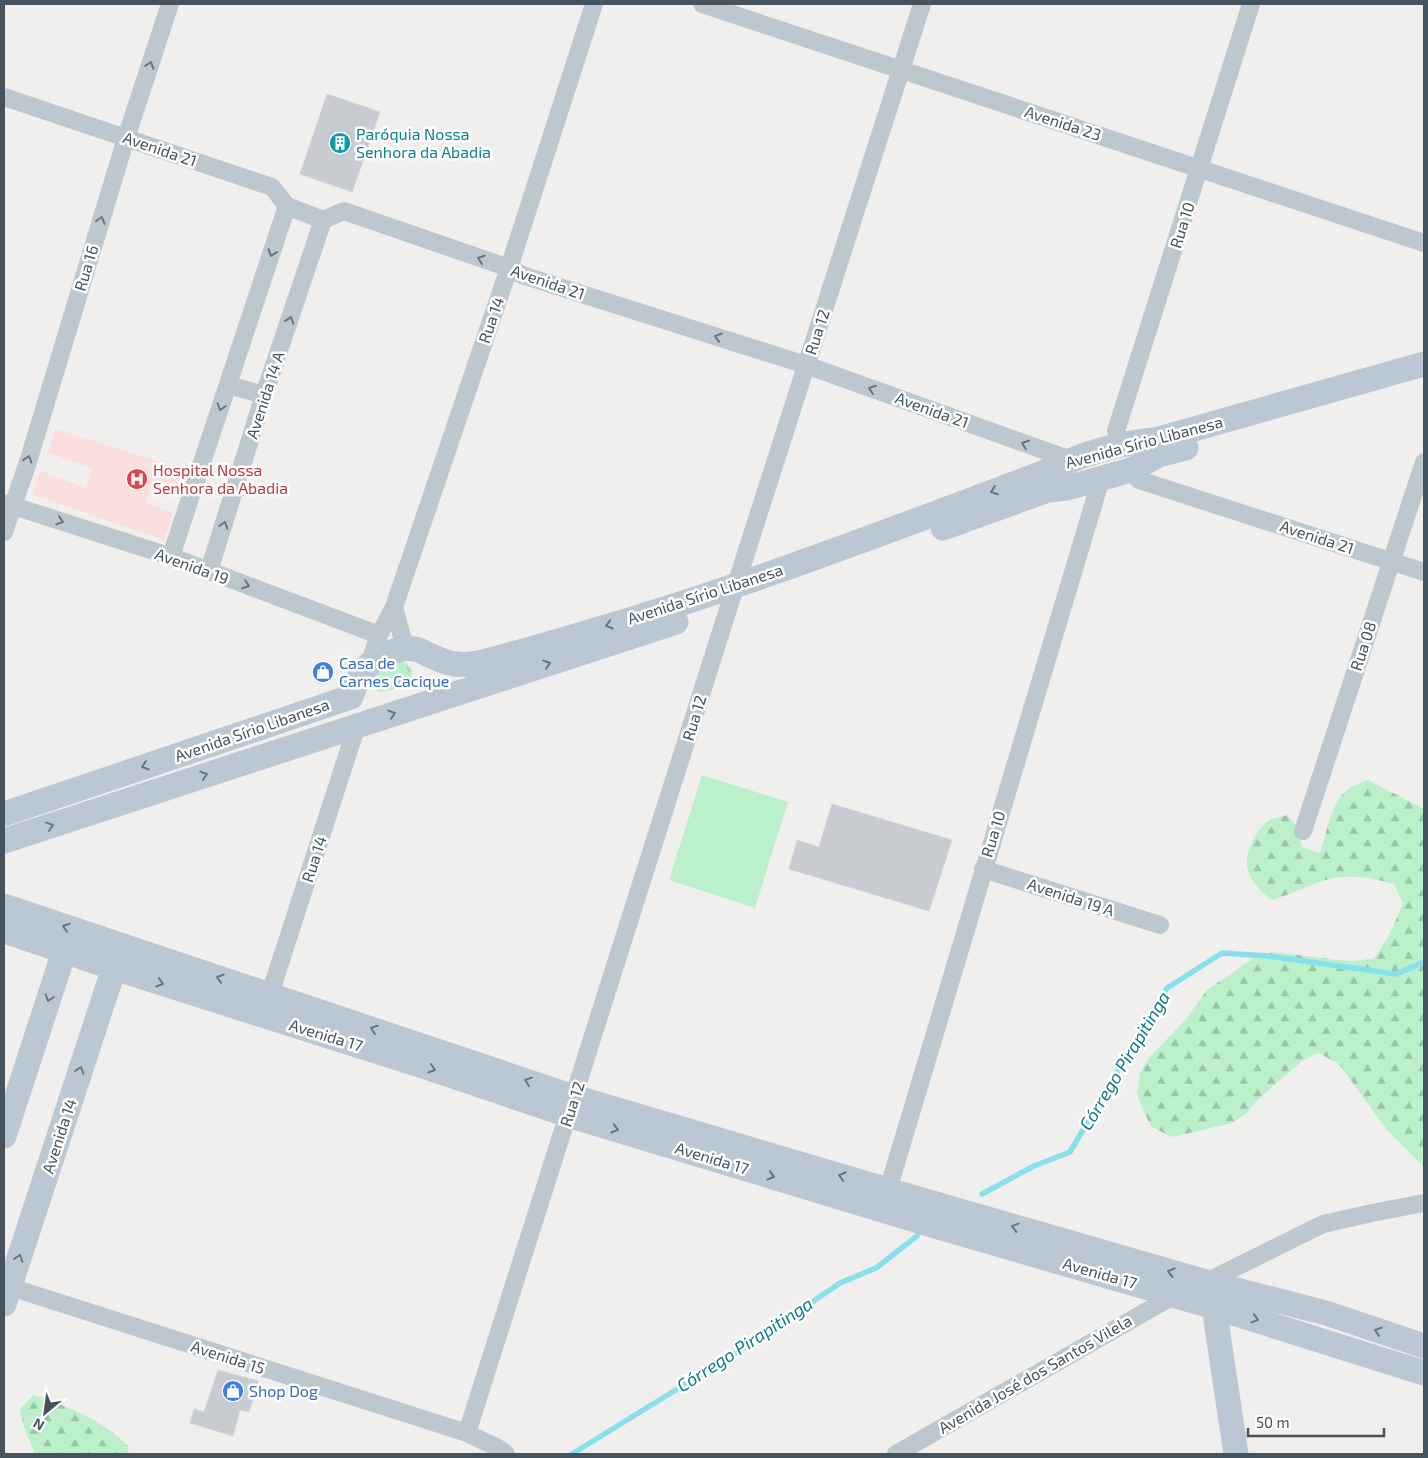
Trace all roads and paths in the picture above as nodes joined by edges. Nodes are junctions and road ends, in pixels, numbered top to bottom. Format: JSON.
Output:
{"nodes":[{"id":1,"x":170,"y":4,"type":"edge"},
{"id":2,"x":594,"y":4,"type":"edge"},
{"id":3,"x":702,"y":4,"type":"edge"},
{"id":4,"x":922,"y":4,"type":"edge"},
{"id":5,"x":1250,"y":4,"type":"edge"},
{"id":6,"x":901,"y":70,"type":"junction"},
{"id":7,"x":4,"y":97,"type":"edge"},
{"id":8,"x":126,"y":138,"type":"junction"},
{"id":9,"x":1200,"y":168,"type":"junction"},
{"id":10,"x":287,"y":206,"type":"junction"},
{"id":11,"x":323,"y":220,"type":"junction"},
{"id":12,"x":1424,"y":243,"type":"edge"},
{"id":13,"x":509,"y":268,"type":"junction"},
{"id":14,"x":1424,"y":364,"type":"edge"},
{"id":15,"x":806,"y":365,"type":"junction"},
{"id":16,"x":1424,"y":380,"type":"edge"},
{"id":17,"x":228,"y":385,"type":"junction"},
{"id":18,"x":264,"y":396,"type":"junction"},
{"id":19,"x":1122,"y":444,"type":"junction"},
{"id":20,"x":1070,"y":460,"type":"junction"},
{"id":21,"x":1424,"y":462,"type":"edge"},
{"id":22,"x":1131,"y":470,"type":"junction"},
{"id":23,"x":1089,"y":482,"type":"junction"},
{"id":24,"x":8,"y":504,"type":"edge"},
{"id":25,"x":4,"y":532,"type":"edge"},
{"id":26,"x":172,"y":558,"type":"junction"},
{"id":27,"x":1391,"y":561,"type":"junction"},
{"id":28,"x":209,"y":571,"type":"junction"},
{"id":29,"x":1424,"y":572,"type":"edge"},
{"id":30,"x":733,"y":595,"type":"junction"},
{"id":31,"x":394,"y":607,"type":"junction"},
{"id":32,"x":379,"y":635,"type":"junction"},
{"id":33,"x":405,"y":648,"type":"junction"},
{"id":34,"x":438,"y":660,"type":"junction"},
{"id":35,"x":369,"y":665,"type":"junction"},
{"id":36,"x":350,"y":696,"type":"junction"},
{"id":37,"x":438,"y":699,"type":"junction"},
{"id":38,"x":357,"y":725,"type":"junction"},
{"id":39,"x":4,"y":814,"type":"edge"},
{"id":40,"x":1303,"y":831,"type":"dead end"},
{"id":41,"x":4,"y":842,"type":"edge"},
{"id":42,"x":983,"y":869,"type":"junction"},
{"id":43,"x":4,"y":906,"type":"edge"},
{"id":44,"x":1160,"y":926,"type":"dead end"},
{"id":45,"x":4,"y":931,"type":"edge"},
{"id":46,"x":64,"y":952,"type":"junction"},
{"id":47,"x":114,"y":968,"type":"junction"},
{"id":48,"x":270,"y":994,"type":"junction"},
{"id":49,"x":571,"y":1106,"type":"junction"},
{"id":50,"x":4,"y":1136,"type":"edge"},
{"id":51,"x":887,"y":1198,"type":"junction"},
{"id":52,"x":1424,"y":1203,"type":"edge"},
{"id":53,"x":1206,"y":1282,"type":"junction"},
{"id":54,"x":6,"y":1292,"type":"edge"},
{"id":55,"x":1175,"y":1295,"type":"junction"},
{"id":56,"x":1214,"y":1306,"type":"junction"},
{"id":57,"x":1424,"y":1346,"type":"edge"},
{"id":58,"x":1424,"y":1373,"type":"edge"},
{"id":59,"x":467,"y":1433,"type":"junction"},
{"id":60,"x":915,"y":1449,"type":"edge"},
{"id":61,"x":506,"y":1454,"type":"edge"},
{"id":62,"x":896,"y":1454,"type":"edge"},
{"id":63,"x":1236,"y":1454,"type":"edge"}],
"edges":[{"from":8,"to":1,"type":"street","name":"Rua 16","one_way":true},
{"from":2,"to":13,"type":"street","name":"Rua 14"},
{"from":3,"to":6,"type":"street","name":"Avenida 23"},
{"from":4,"to":6,"type":"street","name":"Rua 12"},
{"from":5,"to":9,"type":"street","name":"Rua 10"},
{"from":6,"to":9,"type":"street","name":"Avenida 23"},
{"from":6,"to":15,"type":"street","name":"Rua 12"},
{"from":7,"to":8,"type":"street","name":"Avenida 21"},
{"from":8,"to":10,"type":"street","name":"Avenida 21"},
{"from":24,"to":8,"type":"street","name":"Rua 16","one_way":true},
{"from":9,"to":12,"type":"street","name":"Avenida 23"},
{"from":9,"to":19,"type":"street","name":"Rua 10"},
{"from":10,"to":11,"type":"street","name":"Avenida 21"},
{"from":10,"to":17,"type":"street","one_way":true},
{"from":13,"to":11,"type":"street","name":"Avenida 21","one_way":true},
{"from":18,"to":11,"type":"street","name":"Avenida 14 A","one_way":true},
{"from":15,"to":13,"type":"street","name":"Avenida 21","one_way":true},
{"from":13,"to":31,"type":"street","name":"Rua 14"},
{"from":14,"to":19,"type":"street","name":"Avenida Sírio Libanesa"},
{"from":20,"to":15,"type":"street","name":"Avenida 21","one_way":true},
{"from":15,"to":30,"type":"street","name":"Rua 12"},
{"from":16,"to":22,"type":"street","name":"Avenida Sírio Libanesa"},
{"from":17,"to":18,"type":"street"},
{"from":17,"to":26,"type":"street","one_way":true},
{"from":28,"to":18,"type":"street","name":"Avenida 14 A","one_way":true},
{"from":19,"to":20,"type":"street","name":"Avenida Sírio Libanesa"},
{"from":19,"to":22,"type":"street"},
{"from":20,"to":23,"type":"street"},
{"from":20,"to":30,"type":"street","name":"Avenida Sírio Libanesa","one_way":true},
{"from":21,"to":27,"type":"street","name":"Rua 08"},
{"from":22,"to":23,"type":"street","name":"Avenida Sírio Libanesa"},
{"from":22,"to":27,"type":"street","name":"Avenida 21"},
{"from":23,"to":30,"type":"street","name":"Avenida Sírio Libanesa"},
{"from":23,"to":42,"type":"street","name":"Rua 10"},
{"from":24,"to":25,"type":"street","name":"Rua 16"},
{"from":24,"to":26,"type":"street","name":"Avenida 19","one_way":true},
{"from":26,"to":28,"type":"street","name":"Avenida 19"},
{"from":27,"to":29,"type":"street","name":"Avenida 21"},
{"from":27,"to":40,"type":"street","name":"Rua 08"},
{"from":28,"to":32,"type":"street","name":"Avenida 19","one_way":true},
{"from":30,"to":34,"type":"street","name":"Avenida Sírio Libanesa","one_way":true},
{"from":37,"to":30,"type":"street","name":"Avenida Sírio Libanesa","one_way":true},
{"from":30,"to":49,"type":"street","name":"Rua 12"},
{"from":31,"to":32,"type":"street","name":"Rua 14"},
{"from":31,"to":33,"type":"street"},
{"from":32,"to":35,"type":"street","name":"Rua 14"},
{"from":33,"to":34,"type":"street","name":"Avenida Sírio Libanesa"},
{"from":33,"to":35,"type":"street","name":"Avenida Sírio Libanesa"},
{"from":34,"to":37,"type":"street"},
{"from":35,"to":36,"type":"street","name":"Avenida Sírio Libanesa"},
{"from":36,"to":38,"type":"street"},
{"from":36,"to":39,"type":"street","name":"Avenida Sírio Libanesa","one_way":true},
{"from":38,"to":37,"type":"street","name":"Avenida Sírio Libanesa","one_way":true},
{"from":41,"to":38,"type":"street","name":"Avenida Sírio Libanesa","one_way":true},
{"from":38,"to":48,"type":"street","name":"Rua 14"},
{"from":42,"to":44,"type":"street","name":"Avenida 19 A"},
{"from":42,"to":51,"type":"street","name":"Rua 10"},
{"from":48,"to":43,"type":"street","name":"Avenida 17","one_way":true},
{"from":45,"to":46,"type":"street","name":"Avenida 17"},
{"from":46,"to":47,"type":"street","name":"Avenida 17"},
{"from":46,"to":50,"type":"street","one_way":true},
{"from":47,"to":49,"type":"street","name":"Avenida 17","one_way":true},
{"from":54,"to":47,"type":"street","name":"Avenida 14","one_way":true},
{"from":49,"to":48,"type":"street","name":"Avenida 17","one_way":true},
{"from":49,"to":51,"type":"street","name":"Avenida 17"},
{"from":49,"to":59,"type":"street","name":"Rua 12"},
{"from":53,"to":51,"type":"street","name":"Avenida 17","one_way":true},
{"from":51,"to":55,"type":"street","name":"Avenida 17"},
{"from":52,"to":53,"type":"street","name":"Avenida José dos Santos Vilela"},
{"from":53,"to":55,"type":"street","name":"Avenida José dos Santos Vilela"},
{"from":53,"to":56,"type":"street"},
{"from":57,"to":53,"type":"street","name":"Avenida 17","one_way":true},
{"from":54,"to":59,"type":"street","name":"Avenida 15"},
{"from":55,"to":56,"type":"street","name":"Avenida 17"},
{"from":55,"to":60,"type":"street","name":"Avenida José dos Santos Vilela"},
{"from":56,"to":58,"type":"street","name":"Avenida 17","one_way":true},
{"from":56,"to":63,"type":"street"},
{"from":59,"to":61,"type":"street","name":"Avenida 15"},
{"from":60,"to":62,"type":"street","name":"Avenida José dos Santos Vilela"}]}
